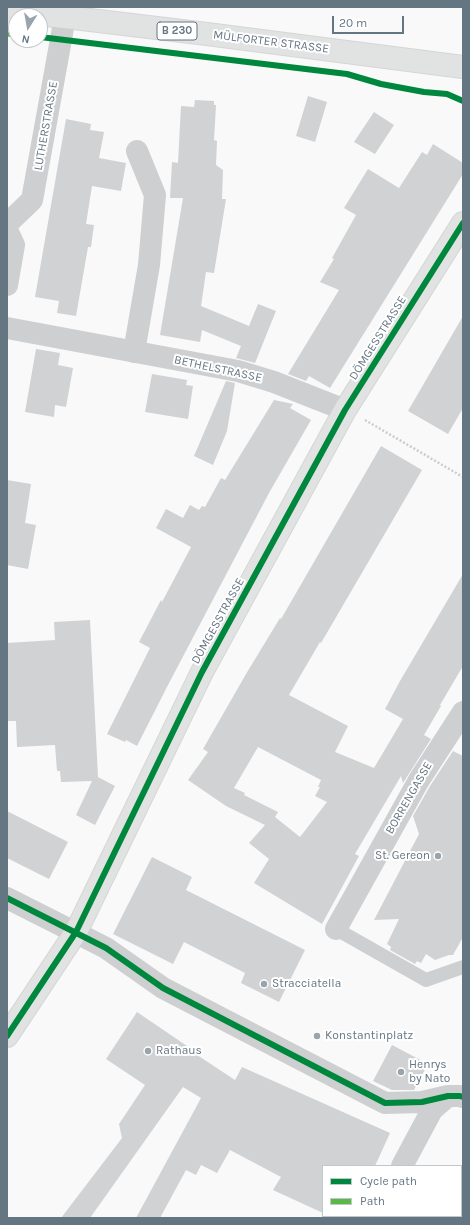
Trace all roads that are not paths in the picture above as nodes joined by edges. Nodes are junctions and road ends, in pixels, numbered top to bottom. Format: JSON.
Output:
{"nodes":[{"id":1,"x":7,"y":11,"type":"edge"},
{"id":2,"x":65,"y":17,"type":"junction"},
{"id":3,"x":463,"y":67,"type":"edge"},
{"id":4,"x":137,"y":151,"type":"dead end"},
{"id":5,"x":463,"y":223,"type":"edge"},
{"id":6,"x":7,"y":224,"type":"edge"},
{"id":7,"x":7,"y":230,"type":"edge"},
{"id":8,"x":7,"y":285,"type":"edge"},
{"id":9,"x":7,"y":328,"type":"edge"},
{"id":10,"x":134,"y":352,"type":"junction"},
{"id":11,"x":345,"y":410,"type":"junction"},
{"id":12,"x":460,"y":723,"type":"edge"},
{"id":13,"x":7,"y":898,"type":"edge"},
{"id":14,"x":336,"y":929,"type":"joint"},
{"id":15,"x":76,"y":932,"type":"junction"},
{"id":16,"x":463,"y":967,"type":"edge"},
{"id":17,"x":7,"y":1036,"type":"edge"},
{"id":18,"x":455,"y":1096,"type":"edge"},
{"id":19,"x":403,"y":1165,"type":"edge"}],
"edges":[{"from":1,"to":2,"type":"main road","name":"MÜLFORTER STRASSE","number":"B 230"},
{"from":2,"to":3,"type":"main road","name":"MÜLFORTER STRASSE","number":"B 230"},
{"from":2,"to":6,"type":"street","name":"LUTHERSTRASSE"},
{"from":4,"to":10,"type":"street"},
{"from":5,"to":11,"type":"main road","name":"DÖMGESSTRASSE"},
{"from":7,"to":8,"type":"street"},
{"from":9,"to":10,"type":"street","name":"BETHELSTRASSE"},
{"from":10,"to":11,"type":"street","name":"BETHELSTRASSE"},
{"from":11,"to":15,"type":"main road","name":"DÖMGESSTRASSE"},
{"from":12,"to":14,"type":"street","name":"BORRENGASSE"},
{"from":13,"to":15,"type":"street"},
{"from":14,"to":16,"type":"lane"},
{"from":15,"to":17,"type":"main road","name":"DÖMGESSTRASSE"},
{"from":15,"to":18,"type":"street"},
{"from":18,"to":19,"type":"street"}]}
